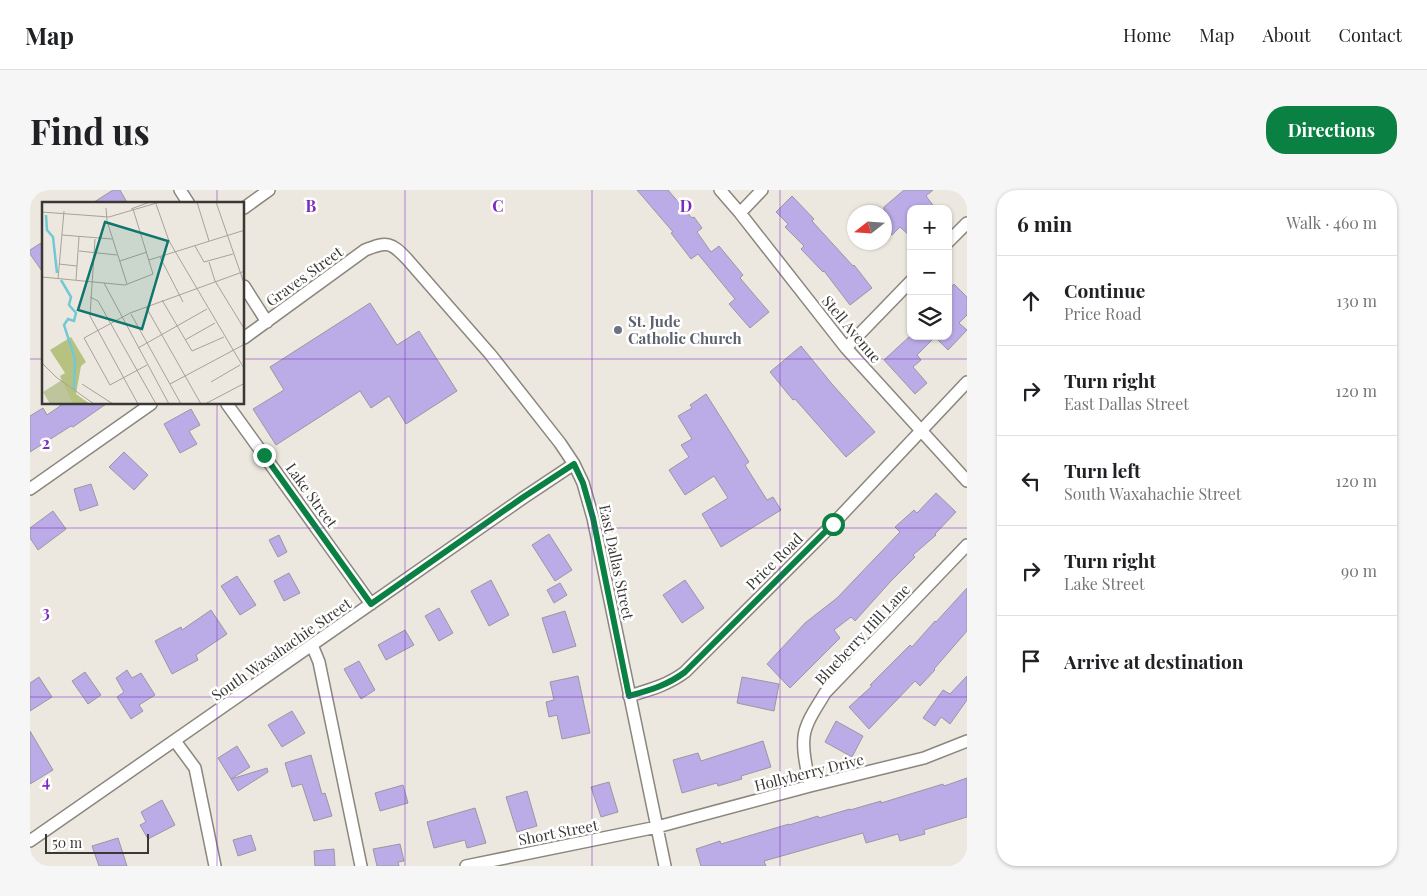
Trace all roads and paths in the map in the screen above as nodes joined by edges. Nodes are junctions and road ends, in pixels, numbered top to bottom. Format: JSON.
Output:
{"nodes":[{"id":1,"x":180,"y":190,"type":"edge"},
{"id":2,"x":269,"y":190,"type":"edge"},
{"id":3,"x":720,"y":190,"type":"edge"},
{"id":4,"x":762,"y":190,"type":"edge"},
{"id":5,"x":188,"y":202,"type":"edge"},
{"id":6,"x":245,"y":207,"type":"edge"},
{"id":7,"x":740,"y":213,"type":"junction"},
{"id":8,"x":967,"y":223,"type":"edge"},
{"id":9,"x":952,"y":238,"type":"edge"},
{"id":10,"x":385,"y":244,"type":"joint"},
{"id":11,"x":907,"y":285,"type":"edge"},
{"id":12,"x":245,"y":288,"type":"edge"},
{"id":13,"x":267,"y":322,"type":"junction"},
{"id":14,"x":245,"y":337,"type":"edge"},
{"id":15,"x":846,"y":348,"type":"junction"},
{"id":16,"x":967,"y":382,"type":"edge"},
{"id":17,"x":150,"y":405,"type":"edge"},
{"id":18,"x":229,"y":405,"type":"edge"},
{"id":19,"x":920,"y":431,"type":"junction"},
{"id":20,"x":574,"y":464,"type":"junction"},
{"id":21,"x":967,"y":481,"type":"edge"},
{"id":22,"x":30,"y":489,"type":"edge"},
{"id":23,"x":967,"y":545,"type":"edge"},
{"id":24,"x":371,"y":604,"type":"junction"},
{"id":25,"x":312,"y":645,"type":"junction"},
{"id":26,"x":629,"y":696,"type":"junction"},
{"id":27,"x":176,"y":741,"type":"junction"},
{"id":28,"x":967,"y":741,"type":"edge"},
{"id":29,"x":810,"y":786,"type":"junction"},
{"id":30,"x":657,"y":827,"type":"junction"},
{"id":31,"x":30,"y":840,"type":"edge"},
{"id":32,"x":215,"y":866,"type":"edge"},
{"id":33,"x":361,"y":866,"type":"edge"},
{"id":34,"x":466,"y":866,"type":"edge"},
{"id":35,"x":665,"y":866,"type":"edge"}],
"edges":[{"from":1,"to":5,"type":"street"},
{"from":2,"to":6,"type":"street"},
{"from":3,"to":7,"type":"street","name":"Stell Avenue"},
{"from":4,"to":7,"type":"street"},
{"from":7,"to":15,"type":"street","name":"Stell Avenue"},
{"from":8,"to":9,"type":"street"},
{"from":10,"to":13,"type":"street","name":"Graves Street"},
{"from":10,"to":20,"type":"street","name":"East Dallas Street"},
{"from":11,"to":15,"type":"street"},
{"from":12,"to":13,"type":"street"},
{"from":13,"to":14,"type":"street","name":"Graves Street"},
{"from":15,"to":19,"type":"street","name":"Stell Avenue"},
{"from":16,"to":19,"type":"street","name":"Price Road"},
{"from":17,"to":22,"type":"street"},
{"from":18,"to":24,"type":"street","name":"Lake Street"},
{"from":19,"to":21,"type":"street","name":"Stell Avenue"},
{"from":19,"to":26,"type":"street","name":"Price Road"},
{"from":20,"to":24,"type":"street","name":"South Waxahachie Street"},
{"from":20,"to":26,"type":"street","name":"East Dallas Street"},
{"from":23,"to":29,"type":"street","name":"Blueberry Hill Lane"},
{"from":24,"to":25,"type":"street","name":"South Waxahachie Street"},
{"from":25,"to":27,"type":"street","name":"South Waxahachie Street"},
{"from":25,"to":33,"type":"street"},
{"from":26,"to":30,"type":"street","name":"East Dallas Street"},
{"from":27,"to":31,"type":"street","name":"South Waxahachie Street"},
{"from":27,"to":32,"type":"street"},
{"from":28,"to":29,"type":"street","name":"Hollyberry Drive"},
{"from":29,"to":30,"type":"street","name":"Hollyberry Drive"},
{"from":30,"to":34,"type":"street","name":"Short Street"},
{"from":30,"to":35,"type":"street","name":"East Dallas Street"}]}
